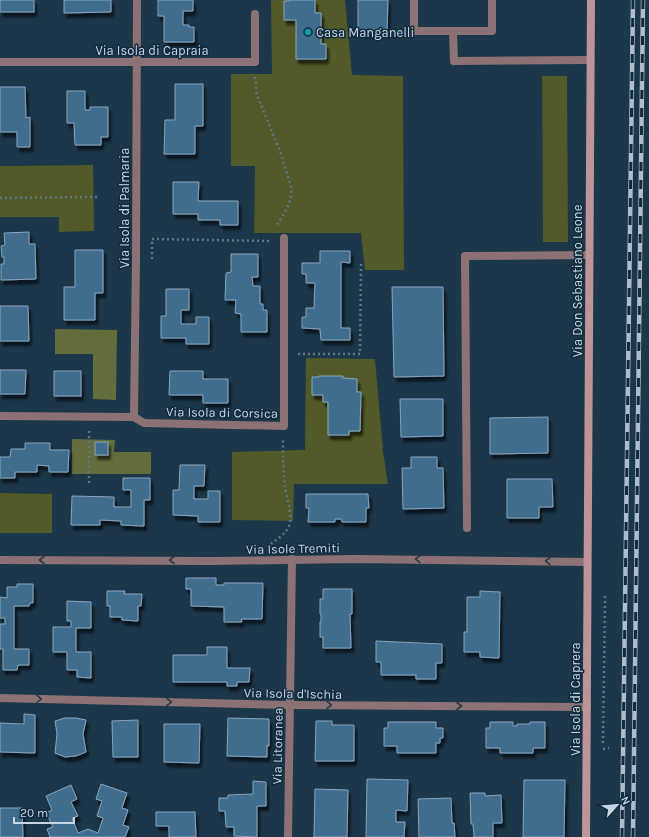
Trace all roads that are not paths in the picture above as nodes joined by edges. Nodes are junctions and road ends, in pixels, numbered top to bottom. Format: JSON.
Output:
{"nodes":[{"id":1,"x":137,"y":0,"type":"edge"},
{"id":2,"x":414,"y":0,"type":"edge"},
{"id":3,"x":492,"y":0,"type":"edge"},
{"id":4,"x":591,"y":0,"type":"edge"},
{"id":5,"x":255,"y":14,"type":"dead end"},
{"id":6,"x":453,"y":31,"type":"junction"},
{"id":7,"x":590,"y":60,"type":"junction"},
{"id":8,"x":137,"y":61,"type":"junction"},
{"id":9,"x":0,"y":62,"type":"edge"},
{"id":10,"x":284,"y":238,"type":"dead end"},
{"id":11,"x":589,"y":255,"type":"junction"},
{"id":12,"x":0,"y":416,"type":"edge"},
{"id":13,"x":134,"y":417,"type":"junction"},
{"id":14,"x":467,"y":528,"type":"dead end"},
{"id":15,"x":292,"y":559,"type":"junction"},
{"id":16,"x":0,"y":560,"type":"edge"},
{"id":17,"x":587,"y":562,"type":"junction"},
{"id":18,"x":0,"y":698,"type":"edge"},
{"id":19,"x":290,"y":705,"type":"junction"},
{"id":20,"x":587,"y":707,"type":"junction"},
{"id":21,"x":288,"y":837,"type":"edge"},
{"id":22,"x":586,"y":837,"type":"edge"}],
"edges":[{"from":1,"to":8,"type":"street","name":"Via Isola di Palmaria"},
{"from":2,"to":6,"type":"street"},
{"from":3,"to":6,"type":"street"},
{"from":4,"to":7,"type":"street","name":"Via Don Sebastiano Leone"},
{"from":5,"to":8,"type":"street","name":"Via Isola di Capraia"},
{"from":6,"to":7,"type":"street"},
{"from":7,"to":11,"type":"street","name":"Via Don Sebastiano Leone"},
{"from":8,"to":9,"type":"street","name":"Via Isola di Capraia"},
{"from":8,"to":13,"type":"street","name":"Via Isola di Palmaria"},
{"from":10,"to":13,"type":"street","name":"Via Isola di Corsica"},
{"from":11,"to":14,"type":"street"},
{"from":11,"to":17,"type":"street","name":"Via Don Sebastiano Leone"},
{"from":12,"to":13,"type":"street","name":"Via Isola di Corsica"},
{"from":15,"to":16,"type":"street","name":"Via Isole Tremiti","one_way":true},
{"from":17,"to":15,"type":"street","name":"Via Isole Tremiti","one_way":true},
{"from":15,"to":19,"type":"street","name":"Via Litoranea"},
{"from":17,"to":20,"type":"street","name":"Via Isola di Caprera"},
{"from":18,"to":19,"type":"street","name":"Via Isola d'Ischia","one_way":true},
{"from":19,"to":20,"type":"street","name":"Via Isola d'Ischia","one_way":true},
{"from":19,"to":21,"type":"street","name":"Via Litoranea"},
{"from":20,"to":22,"type":"street","name":"Via Isola di Caprera"}]}
